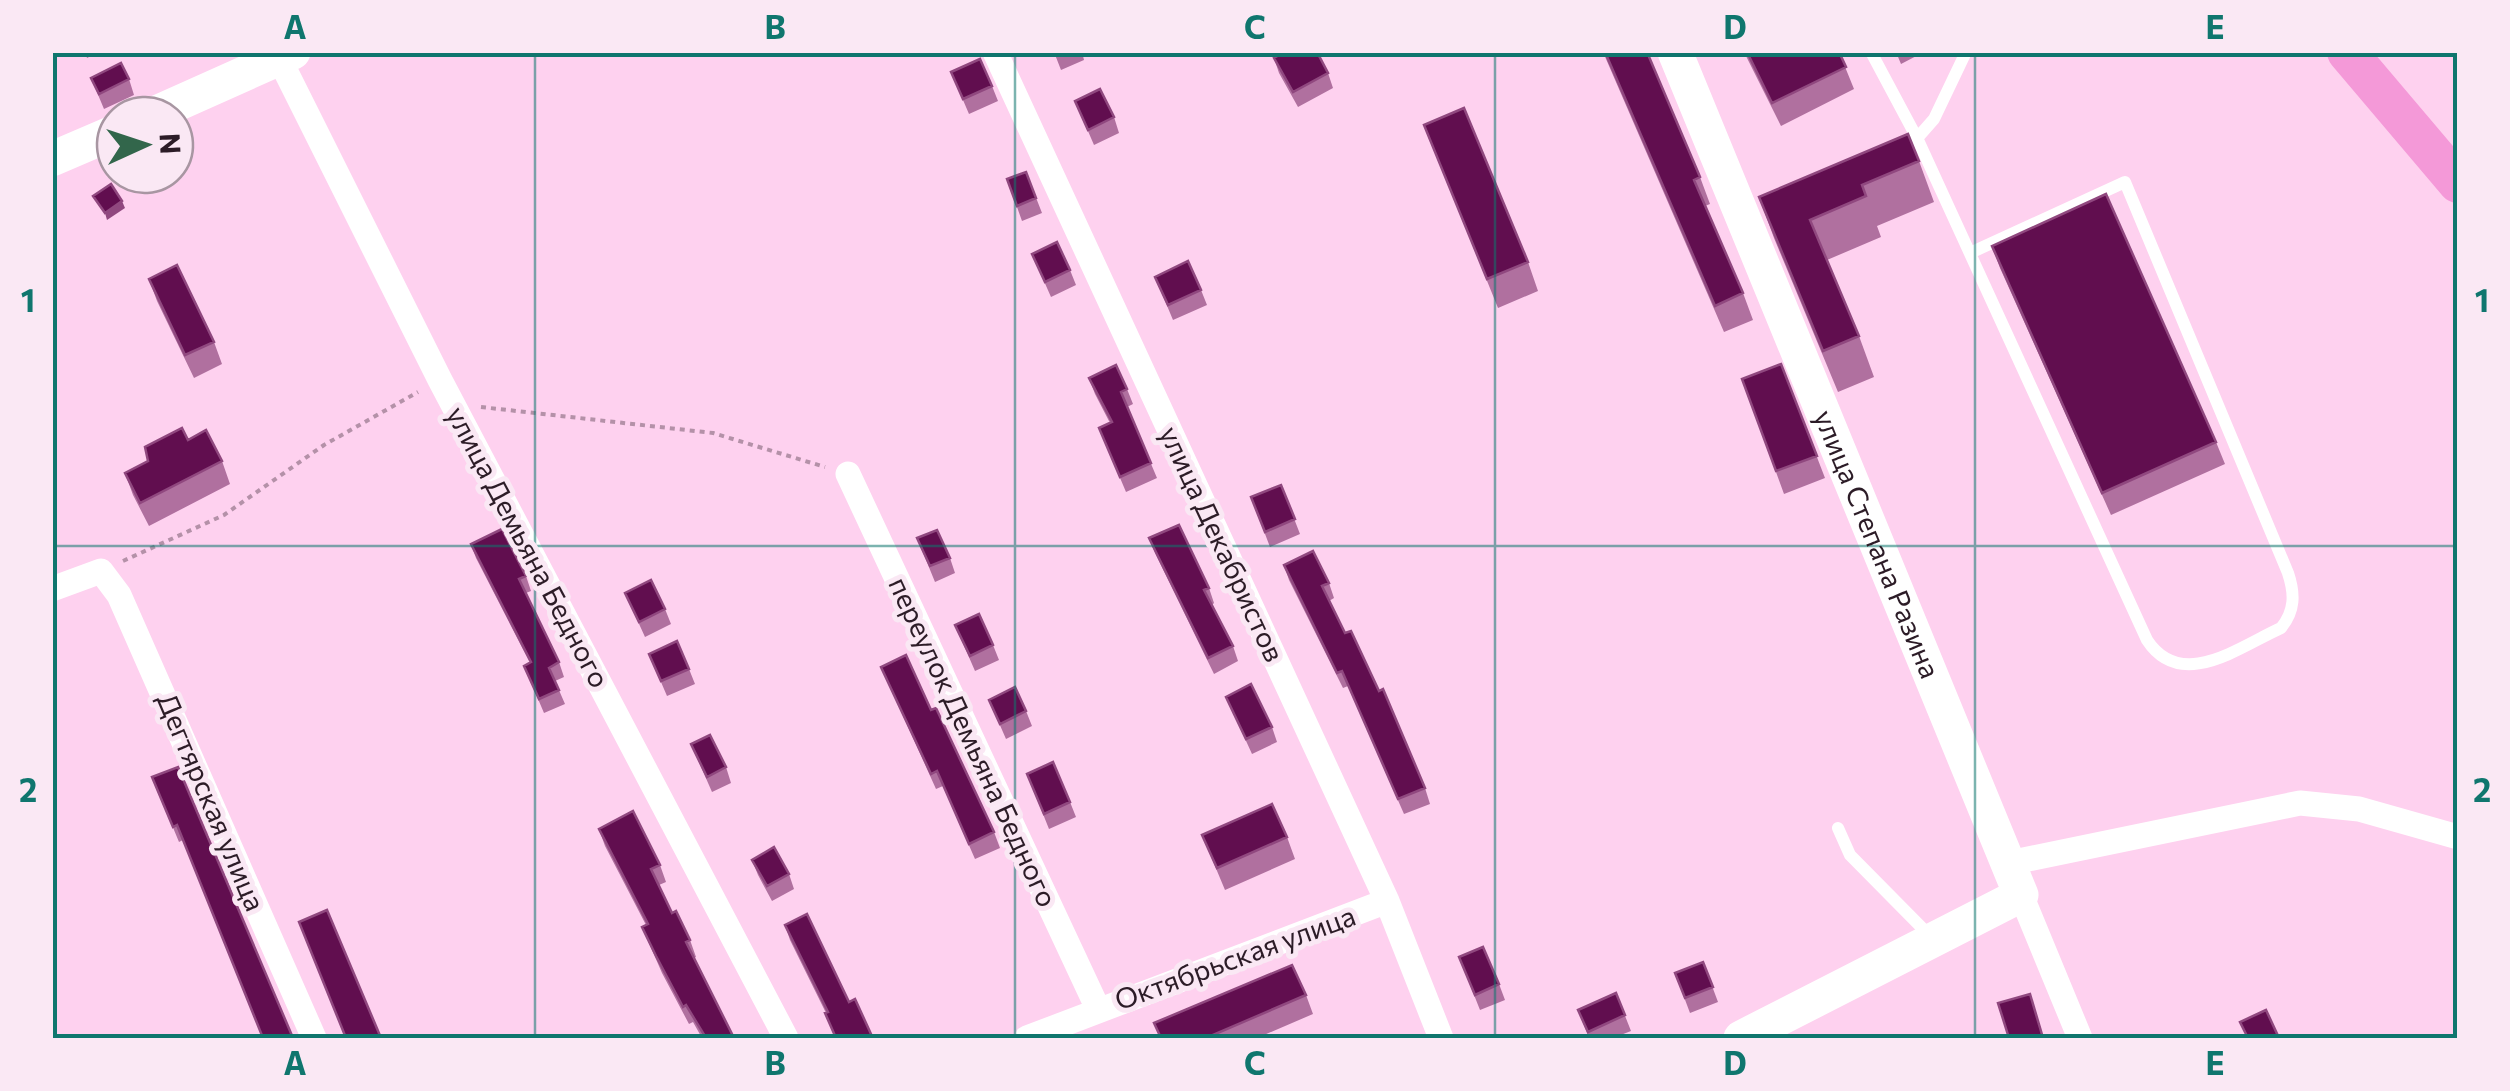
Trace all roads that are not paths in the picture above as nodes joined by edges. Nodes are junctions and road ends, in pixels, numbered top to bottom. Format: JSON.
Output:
{"nodes":[{"id":1,"x":995,"y":52,"type":"edge"},
{"id":2,"x":1674,"y":52,"type":"edge"},
{"id":3,"x":1871,"y":52,"type":"edge"},
{"id":4,"x":1966,"y":52,"type":"edge"},
{"id":5,"x":283,"y":55,"type":"edge"},
{"id":6,"x":195,"y":95,"type":"edge"},
{"id":7,"x":1918,"y":140,"type":"junction"},
{"id":8,"x":95,"y":141,"type":"edge"},
{"id":9,"x":1896,"y":156,"type":"edge"},
{"id":10,"x":52,"y":159,"type":"edge"},
{"id":11,"x":1970,"y":253,"type":"junction"},
{"id":12,"x":848,"y":474,"type":"road end"},
{"id":13,"x":52,"y":590,"type":"edge"},
{"id":14,"x":1838,"y":828,"type":"dead end"},
{"id":15,"x":2458,"y":837,"type":"edge"},
{"id":16,"x":2015,"y":879,"type":"junction"},
{"id":17,"x":1388,"y":901,"type":"junction"},
{"id":18,"x":1936,"y":943,"type":"junction"},
{"id":19,"x":1098,"y":1009,"type":"junction"},
{"id":20,"x":314,"y":1038,"type":"edge"},
{"id":21,"x":786,"y":1038,"type":"edge"},
{"id":22,"x":1027,"y":1038,"type":"edge"},
{"id":23,"x":1442,"y":1038,"type":"edge"},
{"id":24,"x":1740,"y":1038,"type":"edge"},
{"id":25,"x":2080,"y":1038,"type":"edge"}],
"edges":[{"from":1,"to":17,"type":"street","name":"улица Декабристов"},
{"from":2,"to":16,"type":"street","name":"улица Степана Разина"},
{"from":3,"to":7,"type":"lane"},
{"from":4,"to":7,"type":"lane"},
{"from":5,"to":6,"type":"street"},
{"from":5,"to":21,"type":"street","name":"улица Демьяна Бедного"},
{"from":7,"to":9,"type":"lane"},
{"from":7,"to":11,"type":"lane"},
{"from":8,"to":10,"type":"street"},
{"from":11,"to":11,"type":"lane"},
{"from":12,"to":19,"type":"street","name":"переулок Демьяна Бедного"},
{"from":13,"to":20,"type":"street","name":"Дегтярская улица"},
{"from":14,"to":18,"type":"lane"},
{"from":15,"to":16,"type":"street"},
{"from":16,"to":18,"type":"street"},
{"from":16,"to":25,"type":"street","name":"улица Степана Разина"},
{"from":17,"to":19,"type":"street","name":"Октябрьская улица"},
{"from":17,"to":23,"type":"street","name":"улица Декабристов"},
{"from":18,"to":24,"type":"street"},
{"from":19,"to":22,"type":"street","name":"Октябрьская улица"}]}
